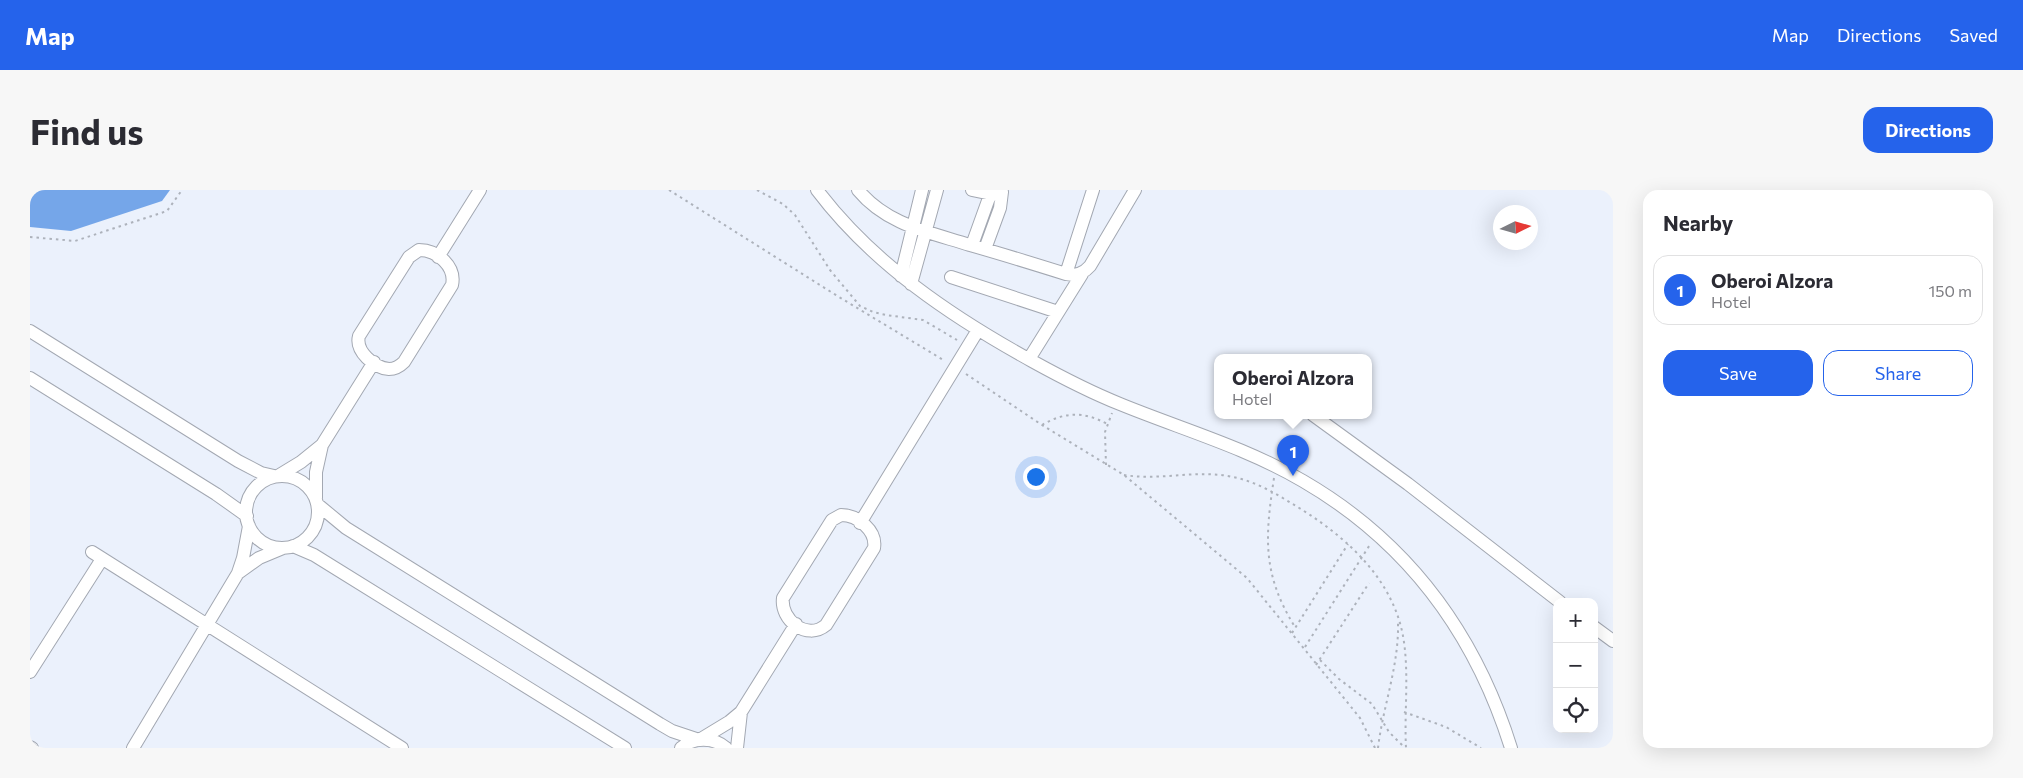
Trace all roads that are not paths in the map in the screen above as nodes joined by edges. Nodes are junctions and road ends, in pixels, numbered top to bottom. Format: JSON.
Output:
{"nodes":[{"id":1,"x":480,"y":190,"type":"edge"},
{"id":2,"x":817,"y":190,"type":"edge"},
{"id":3,"x":858,"y":190,"type":"edge"},
{"id":4,"x":922,"y":190,"type":"edge"},
{"id":5,"x":937,"y":190,"type":"edge"},
{"id":6,"x":972,"y":190,"type":"edge"},
{"id":7,"x":1093,"y":190,"type":"edge"},
{"id":8,"x":1136,"y":190,"type":"edge"},
{"id":9,"x":998,"y":192,"type":"edge"},
{"id":10,"x":912,"y":228,"type":"junction"},
{"id":11,"x":926,"y":232,"type":"junction"},
{"id":12,"x":972,"y":245,"type":"junction"},
{"id":13,"x":985,"y":249,"type":"junction"},
{"id":14,"x":438,"y":257,"type":"junction"},
{"id":15,"x":1066,"y":274,"type":"junction"},
{"id":16,"x":1082,"y":274,"type":"junction"},
{"id":17,"x":951,"y":277,"type":"dead end"},
{"id":18,"x":906,"y":280,"type":"junction"},
{"id":19,"x":1058,"y":312,"type":"junction"},
{"id":20,"x":978,"y":330,"type":"junction"},
{"id":21,"x":30,"y":332,"type":"edge"},
{"id":22,"x":1029,"y":359,"type":"junction"},
{"id":23,"x":374,"y":362,"type":"junction"},
{"id":24,"x":30,"y":378,"type":"edge"},
{"id":25,"x":1319,"y":419,"type":"edge"},
{"id":26,"x":322,"y":445,"type":"junction"},
{"id":27,"x":276,"y":476,"type":"junction"},
{"id":28,"x":316,"y":501,"type":"junction"},
{"id":29,"x":248,"y":521,"type":"junction"},
{"id":30,"x":860,"y":522,"type":"junction"},
{"id":31,"x":288,"y":547,"type":"junction"},
{"id":32,"x":238,"y":573,"type":"junction"},
{"id":33,"x":1555,"y":598,"type":"edge"},
{"id":34,"x":796,"y":624,"type":"junction"},
{"id":35,"x":207,"y":625,"type":"junction"},
{"id":36,"x":1598,"y":630,"type":"edge"},
{"id":37,"x":1613,"y":641,"type":"edge"},
{"id":38,"x":30,"y":672,"type":"edge"},
{"id":39,"x":741,"y":712,"type":"junction"},
{"id":40,"x":700,"y":740,"type":"junction"},
{"id":41,"x":133,"y":748,"type":"edge"},
{"id":42,"x":402,"y":748,"type":"edge"},
{"id":43,"x":625,"y":748,"type":"edge"},
{"id":44,"x":681,"y":748,"type":"edge"},
{"id":45,"x":726,"y":748,"type":"edge"},
{"id":46,"x":737,"y":748,"type":"edge"},
{"id":47,"x":1511,"y":748,"type":"edge"}],
"edges":[{"from":1,"to":14,"type":"street"},
{"from":2,"to":18,"type":"street"},
{"from":3,"to":10,"type":"street"},
{"from":4,"to":10,"type":"street"},
{"from":5,"to":11,"type":"street"},
{"from":6,"to":9,"type":"street"},
{"from":7,"to":15,"type":"street"},
{"from":8,"to":16,"type":"street"},
{"from":9,"to":12,"type":"street"},
{"from":9,"to":13,"type":"street"},
{"from":10,"to":11,"type":"street"},
{"from":10,"to":18,"type":"street"},
{"from":11,"to":12,"type":"street"},
{"from":11,"to":18,"type":"street"},
{"from":12,"to":13,"type":"street"},
{"from":13,"to":15,"type":"street"},
{"from":14,"to":23,"type":"street"},
{"from":14,"to":23,"type":"street"},
{"from":15,"to":16,"type":"street"},
{"from":16,"to":19,"type":"street"},
{"from":17,"to":19,"type":"street"},
{"from":18,"to":20,"type":"street"},
{"from":19,"to":22,"type":"street"},
{"from":20,"to":22,"type":"street"},
{"from":20,"to":30,"type":"street"},
{"from":21,"to":27,"type":"street"},
{"from":22,"to":47,"type":"street"},
{"from":23,"to":26,"type":"street"},
{"from":24,"to":29,"type":"street"},
{"from":25,"to":33,"type":"street"},
{"from":26,"to":27,"type":"street"},
{"from":26,"to":28,"type":"street"},
{"from":27,"to":28,"type":"street"},
{"from":27,"to":29,"type":"street"},
{"from":28,"to":31,"type":"street"},
{"from":28,"to":40,"type":"street"},
{"from":29,"to":31,"type":"street"},
{"from":29,"to":32,"type":"street"},
{"from":30,"to":34,"type":"street"},
{"from":30,"to":34,"type":"street"},
{"from":31,"to":32,"type":"street"},
{"from":31,"to":43,"type":"street"},
{"from":32,"to":35,"type":"street"},
{"from":34,"to":39,"type":"street"},
{"from":35,"to":38,"type":"street"},
{"from":35,"to":41,"type":"street"},
{"from":35,"to":42,"type":"street"},
{"from":36,"to":37,"type":"street"},
{"from":39,"to":40,"type":"street"},
{"from":39,"to":46,"type":"street"},
{"from":40,"to":44,"type":"street"},
{"from":40,"to":45,"type":"street"}]}
